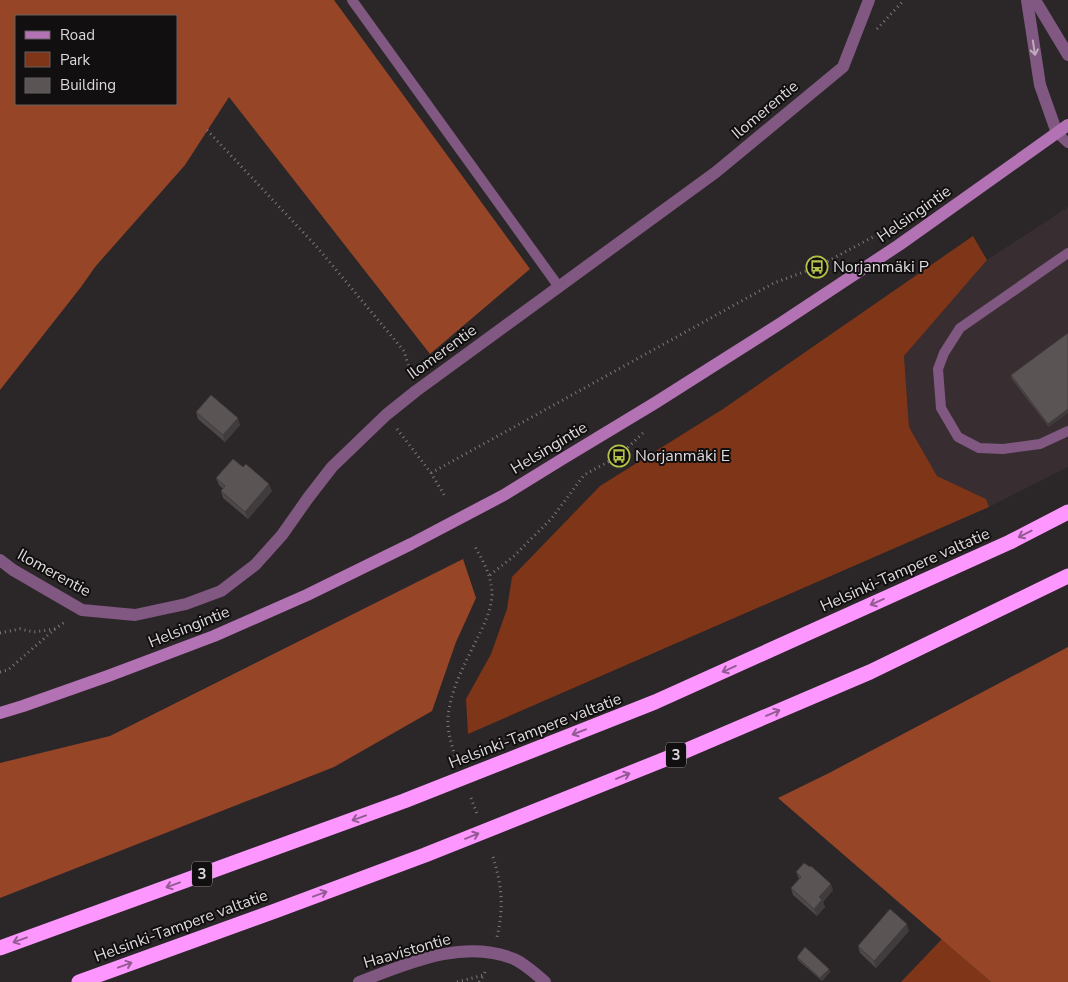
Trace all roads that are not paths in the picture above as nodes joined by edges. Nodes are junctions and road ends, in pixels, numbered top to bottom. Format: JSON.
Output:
{"nodes":[{"id":1,"x":352,"y":0,"type":"edge"},
{"id":2,"x":869,"y":0,"type":"edge"},
{"id":3,"x":1027,"y":0,"type":"edge"},
{"id":4,"x":1035,"y":0,"type":"edge"},
{"id":5,"x":1068,"y":55,"type":"edge"},
{"id":6,"x":1068,"y":125,"type":"edge"},
{"id":7,"x":1057,"y":133,"type":"junction"},
{"id":8,"x":1068,"y":143,"type":"edge"},
{"id":9,"x":1068,"y":253,"type":"edge"},
{"id":10,"x":559,"y":286,"type":"junction"},
{"id":11,"x":1068,"y":431,"type":"edge"},
{"id":12,"x":1068,"y":512,"type":"edge"},
{"id":13,"x":0,"y":560,"type":"edge"},
{"id":14,"x":1068,"y":576,"type":"edge"},
{"id":15,"x":0,"y":713,"type":"edge"},
{"id":16,"x":0,"y":948,"type":"edge"},
{"id":17,"x":79,"y":982,"type":"edge"},
{"id":18,"x":359,"y":982,"type":"edge"},
{"id":19,"x":545,"y":982,"type":"edge"}],
"edges":[{"from":1,"to":10,"type":"lane"},
{"from":2,"to":10,"type":"street","name":"Ilomerentie"},
{"from":3,"to":7,"type":"street","one_way":true},
{"from":4,"to":5,"type":"street"},
{"from":6,"to":7,"type":"main road","name":"Helsingintie"},
{"from":7,"to":8,"type":"lane"},
{"from":7,"to":15,"type":"main road","name":"Helsingintie"},
{"from":9,"to":11,"type":"lane"},
{"from":10,"to":13,"type":"street","name":"Ilomerentie"},
{"from":12,"to":16,"type":"highway","name":"Helsinki-Tampere valtatie","number":"3","one_way":true},
{"from":17,"to":14,"type":"highway","name":"Helsinki-Tampere valtatie","number":"3","one_way":true},
{"from":18,"to":19,"type":"street","name":"Haavistontie"}]}
